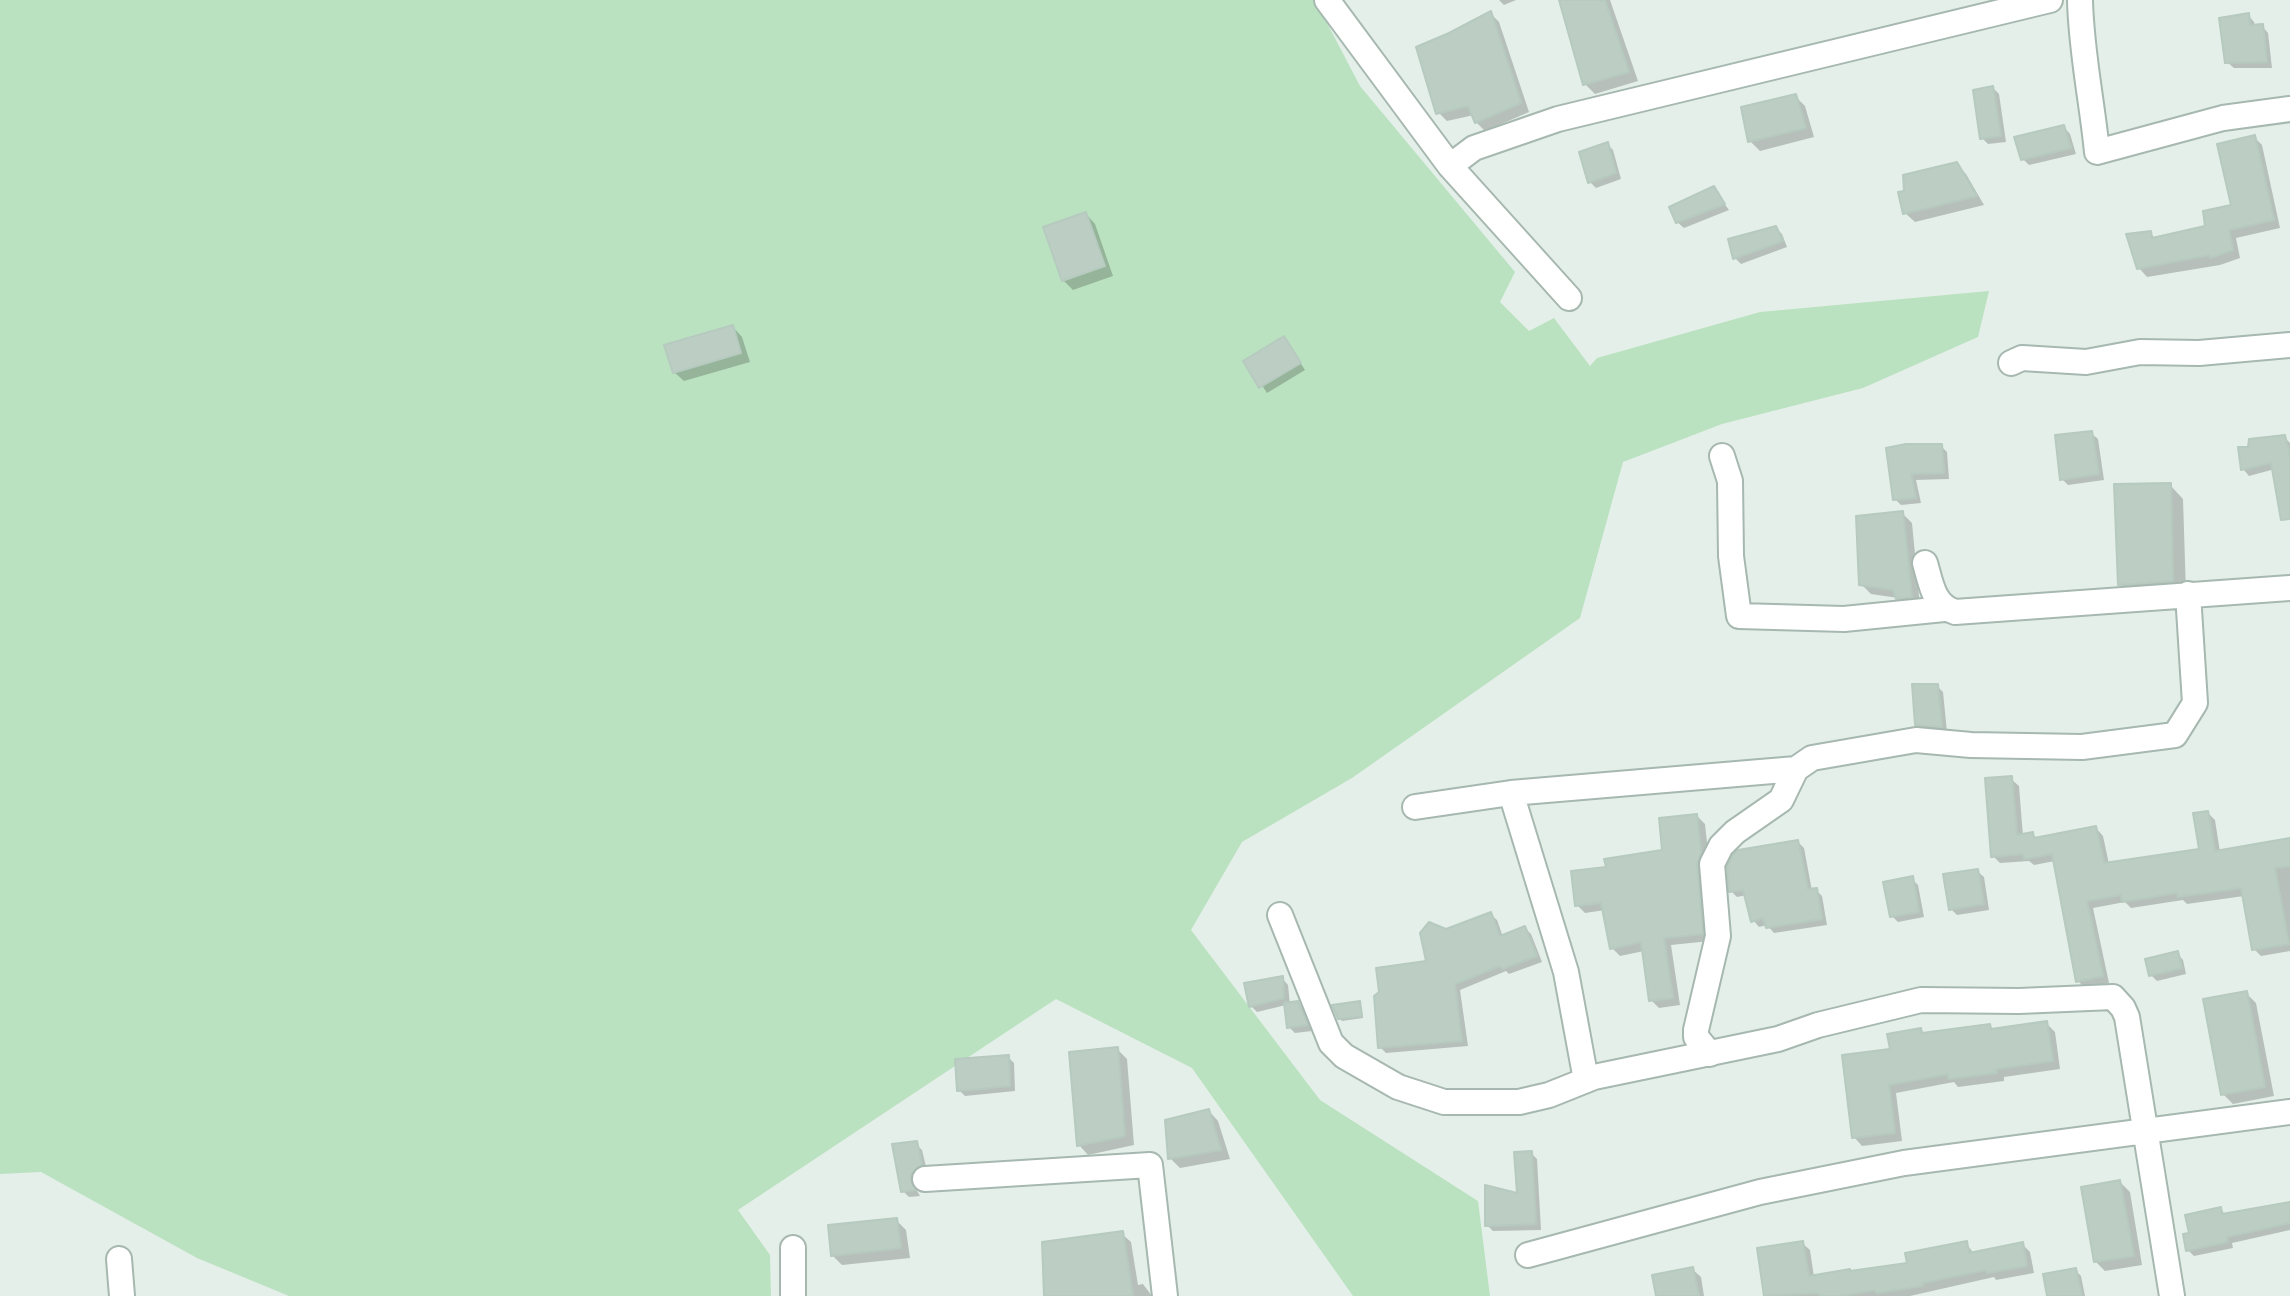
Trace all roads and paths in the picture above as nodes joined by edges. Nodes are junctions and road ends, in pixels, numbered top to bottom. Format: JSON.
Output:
{"nodes":[{"id":1,"x":1327,"y":0,"type":"edge"},
{"id":2,"x":2050,"y":0,"type":"edge"},
{"id":3,"x":2080,"y":0,"type":"edge"},
{"id":4,"x":2290,"y":109,"type":"edge"},
{"id":5,"x":1450,"y":166,"type":"junction"},
{"id":6,"x":1569,"y":298,"type":"dead end"},
{"id":7,"x":2290,"y":345,"type":"edge"},
{"id":8,"x":2011,"y":363,"type":"dead end"},
{"id":9,"x":1722,"y":456,"type":"dead end"},
{"id":10,"x":1925,"y":563,"type":"dead end"},
{"id":11,"x":2290,"y":588,"type":"edge"},
{"id":12,"x":2188,"y":594,"type":"junction"},
{"id":13,"x":1944,"y":609,"type":"junction"},
{"id":14,"x":1796,"y":769,"type":"junction"},
{"id":15,"x":1511,"y":793,"type":"junction"},
{"id":16,"x":1415,"y":807,"type":"dead end"},
{"id":17,"x":1280,"y":915,"type":"dead end"},
{"id":18,"x":1710,"y":1054,"type":"junction"},
{"id":19,"x":1586,"y":1080,"type":"junction"},
{"id":20,"x":2290,"y":1112,"type":"edge"},
{"id":21,"x":2144,"y":1129,"type":"junction"},
{"id":22,"x":925,"y":1179,"type":"dead end"},
{"id":23,"x":793,"y":1248,"type":"dead end"},
{"id":24,"x":1528,"y":1255,"type":"dead end"},
{"id":25,"x":119,"y":1259,"type":"dead end"},
{"id":26,"x":122,"y":1296,"type":"edge"},
{"id":27,"x":793,"y":1296,"type":"edge"},
{"id":28,"x":1165,"y":1296,"type":"edge"},
{"id":29,"x":2172,"y":1296,"type":"edge"}],
"edges":[{"from":1,"to":5,"type":"street"},
{"from":2,"to":5,"type":"street"},
{"from":3,"to":4,"type":"street"},
{"from":5,"to":6,"type":"street"},
{"from":7,"to":8,"type":"street"},
{"from":9,"to":13,"type":"street"},
{"from":10,"to":13,"type":"street"},
{"from":11,"to":12,"type":"street"},
{"from":12,"to":13,"type":"street"},
{"from":12,"to":14,"type":"street"},
{"from":14,"to":15,"type":"street"},
{"from":14,"to":18,"type":"street"},
{"from":15,"to":16,"type":"street"},
{"from":15,"to":19,"type":"street"},
{"from":17,"to":19,"type":"street"},
{"from":18,"to":19,"type":"street"},
{"from":18,"to":21,"type":"street"},
{"from":20,"to":21,"type":"street"},
{"from":21,"to":24,"type":"street"},
{"from":21,"to":29,"type":"street"},
{"from":22,"to":28,"type":"street"},
{"from":23,"to":27,"type":"street"},
{"from":25,"to":26,"type":"street"}]}
